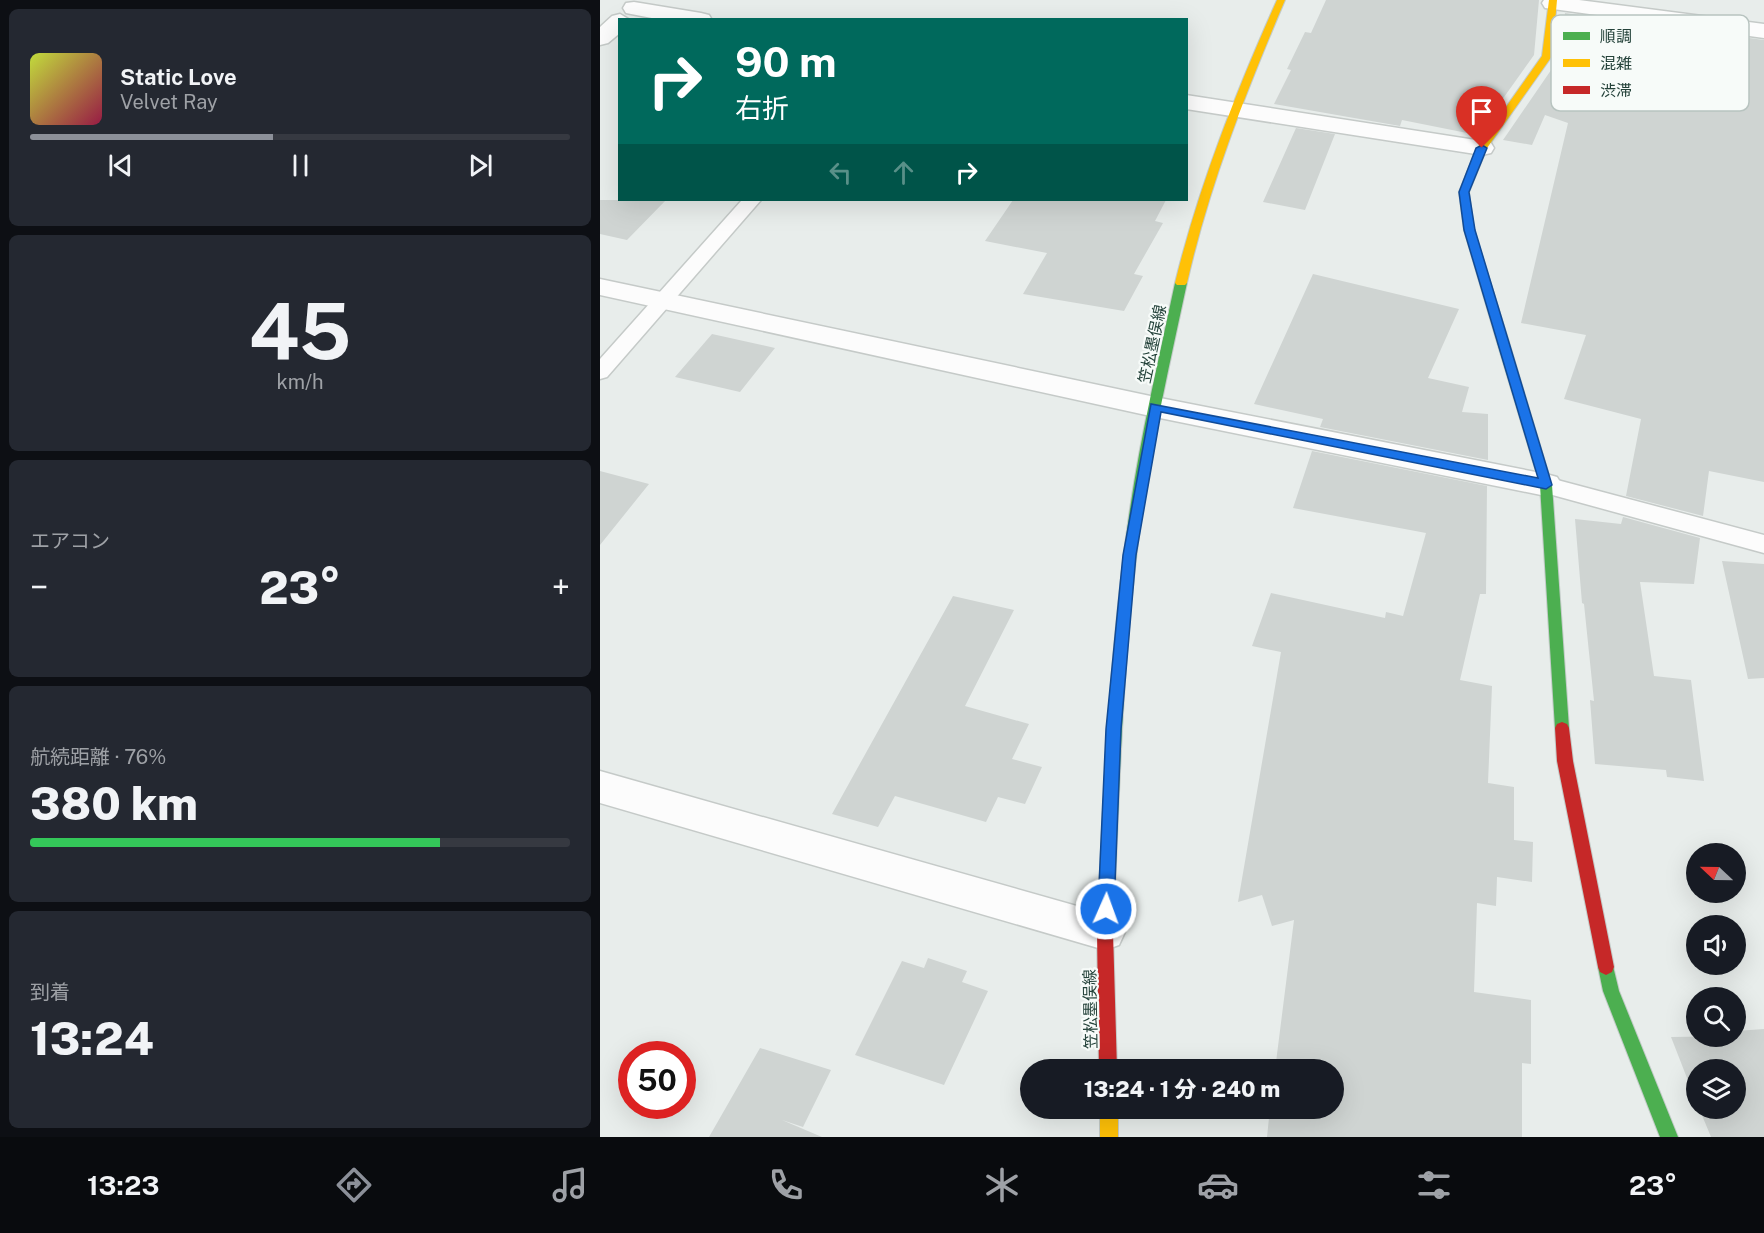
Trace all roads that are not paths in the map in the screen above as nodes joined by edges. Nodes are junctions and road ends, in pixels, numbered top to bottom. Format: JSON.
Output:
{"nodes":[{"id":1,"x":1281,"y":0,"type":"edge"},
{"id":2,"x":1553,"y":2,"type":"edge"},
{"id":3,"x":630,"y":12,"type":"edge"},
{"id":4,"x":1648,"y":15,"type":"edge"},
{"id":5,"x":683,"y":18,"type":"edge"},
{"id":6,"x":1551,"y":20,"type":"edge"},
{"id":7,"x":618,"y":22,"type":"edge"},
{"id":8,"x":1749,"y":29,"type":"edge"},
{"id":9,"x":1764,"y":31,"type":"edge"},
{"id":10,"x":600,"y":38,"type":"edge"},
{"id":11,"x":1188,"y":102,"type":"edge"},
{"id":12,"x":1233,"y":110,"type":"junction"},
{"id":13,"x":1482,"y":148,"type":"junction"},
{"id":14,"x":751,"y":201,"type":"edge"},
{"id":15,"x":600,"y":287,"type":"edge"},
{"id":16,"x":664,"y":301,"type":"junction"},
{"id":17,"x":600,"y":372,"type":"edge"},
{"id":18,"x":1155,"y":406,"type":"junction"},
{"id":19,"x":1546,"y":485,"type":"junction"},
{"id":20,"x":1764,"y":544,"type":"edge"},
{"id":21,"x":600,"y":787,"type":"edge"},
{"id":22,"x":1105,"y":932,"type":"junction"},
{"id":23,"x":1108,"y":1059,"type":"edge"},
{"id":24,"x":1109,"y":1119,"type":"edge"},
{"id":25,"x":1109,"y":1137,"type":"edge"},
{"id":26,"x":1669,"y":1137,"type":"edge"}],
"edges":[{"from":1,"to":12,"type":"street","name":"笠松墨俣線"},
{"from":2,"to":4,"type":"street"},
{"from":3,"to":5,"type":"street"},
{"from":6,"to":13,"type":"street"},
{"from":7,"to":10,"type":"street"},
{"from":8,"to":9,"type":"street"},
{"from":11,"to":12,"type":"street"},
{"from":12,"to":13,"type":"street"},
{"from":12,"to":18,"type":"street","name":"笠松墨俣線"},
{"from":13,"to":19,"type":"street"},
{"from":14,"to":16,"type":"lane"},
{"from":15,"to":16,"type":"street"},
{"from":16,"to":17,"type":"lane"},
{"from":16,"to":18,"type":"street"},
{"from":18,"to":19,"type":"street"},
{"from":18,"to":22,"type":"street","name":"笠松墨俣線"},
{"from":19,"to":20,"type":"lane"},
{"from":19,"to":26,"type":"street"},
{"from":21,"to":22,"type":"street"},
{"from":22,"to":23,"type":"street","name":"笠松墨俣線"},
{"from":24,"to":25,"type":"street"}]}
